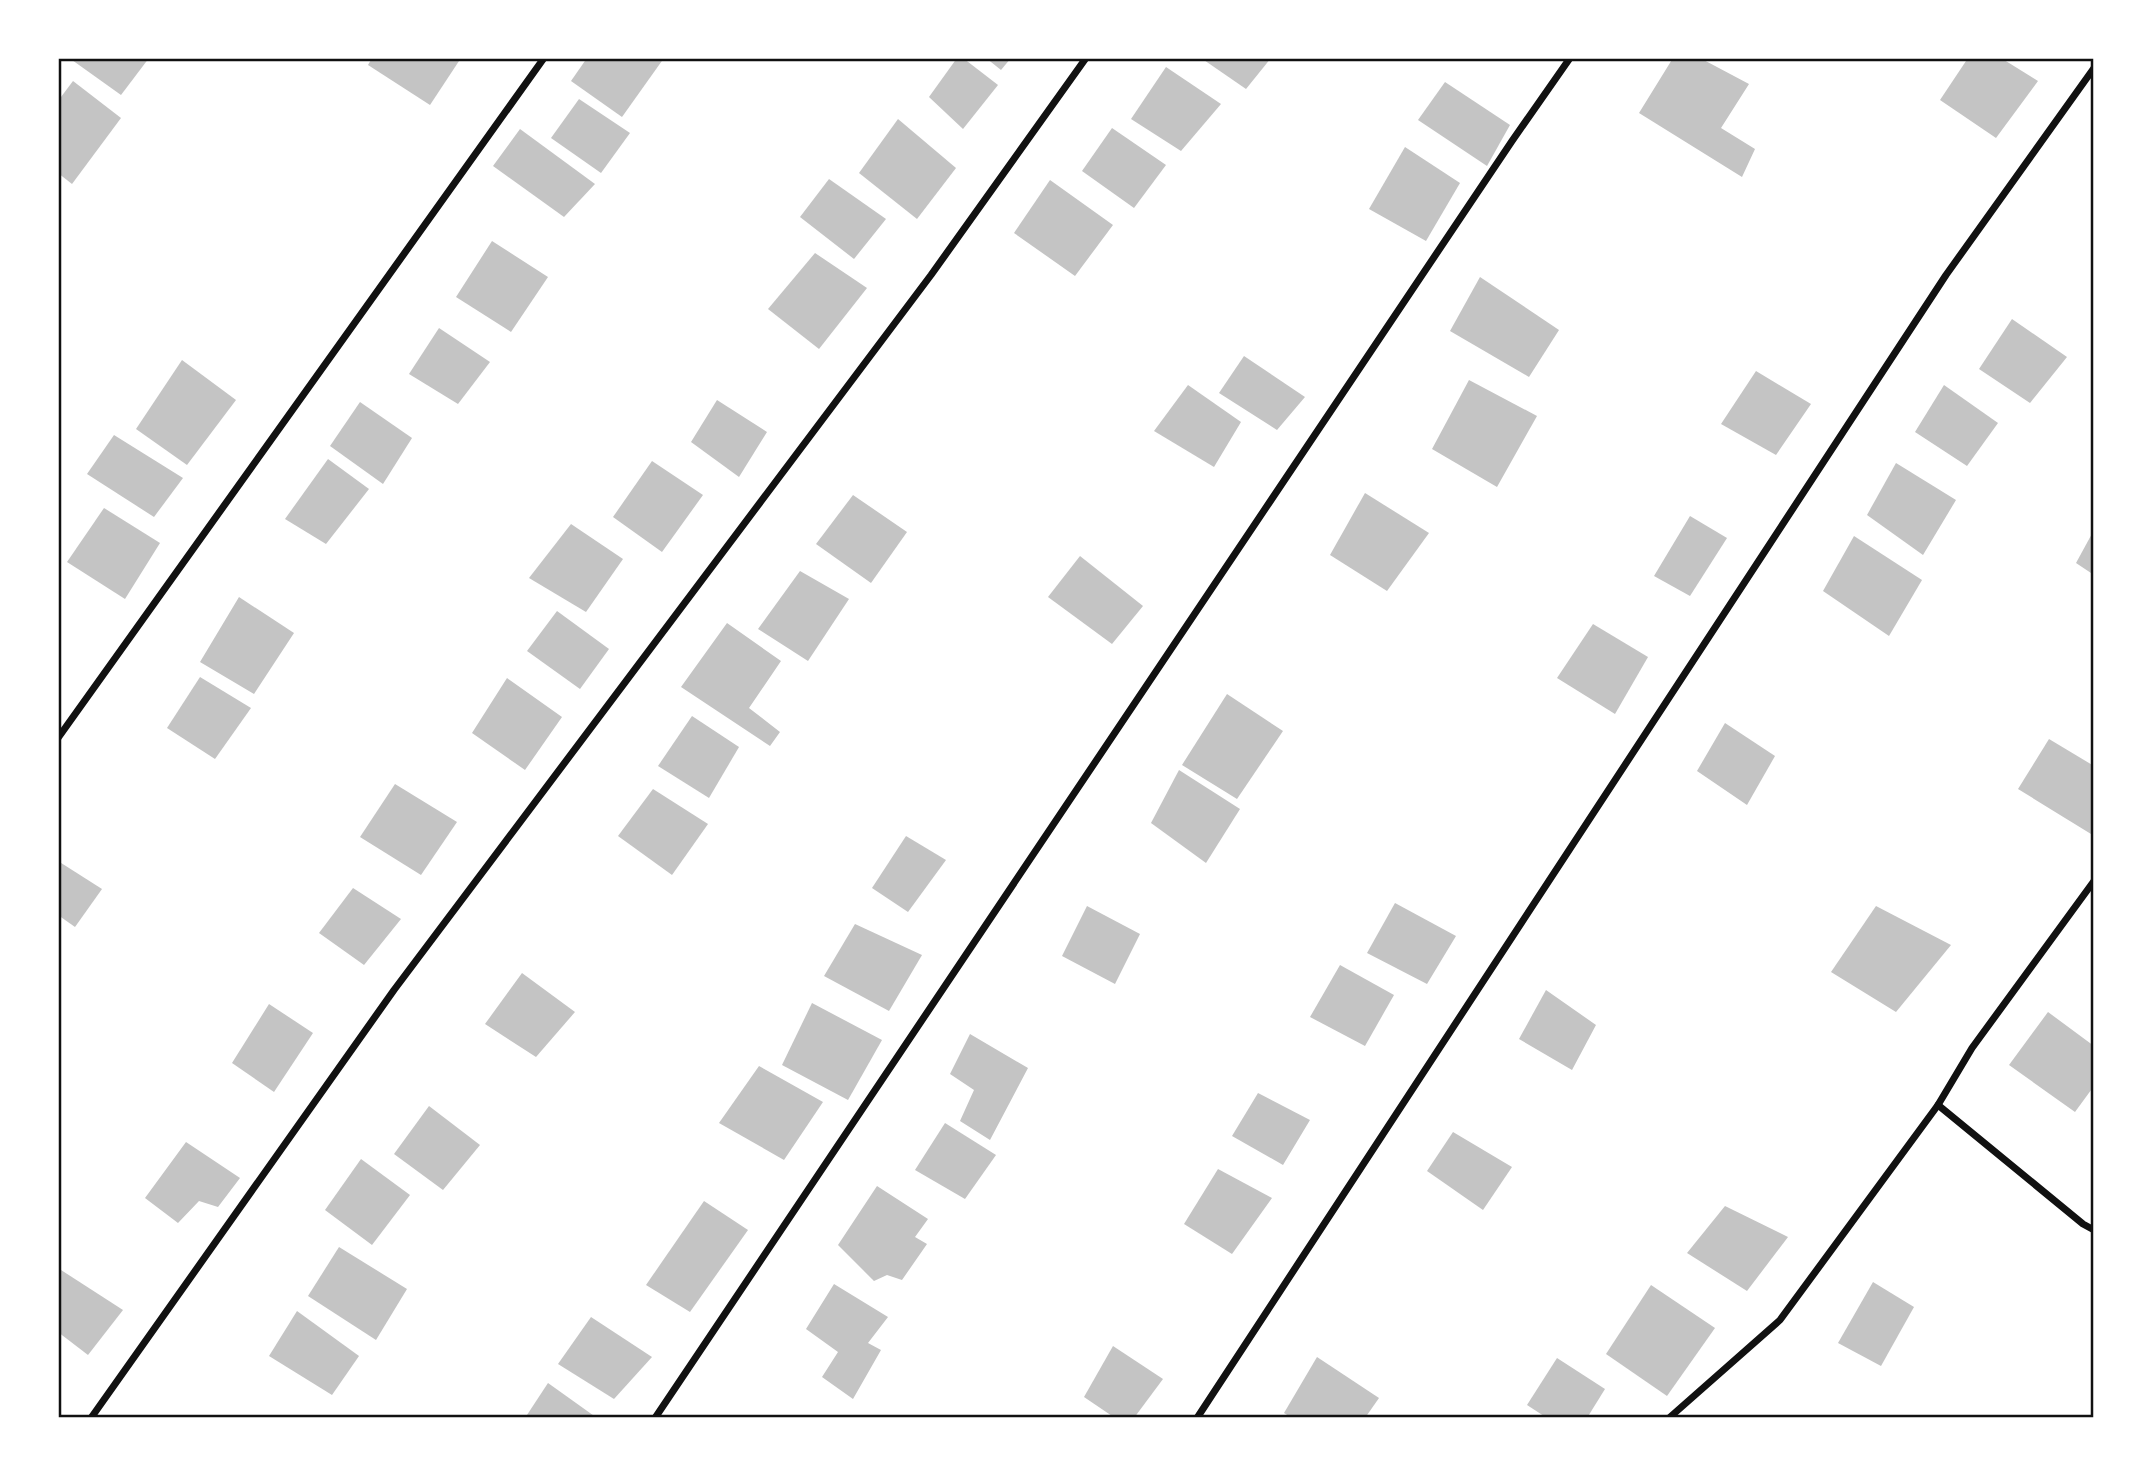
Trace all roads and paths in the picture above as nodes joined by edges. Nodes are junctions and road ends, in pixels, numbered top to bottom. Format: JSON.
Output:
{"nodes":[{"id":1,"x":544,"y":58,"type":"edge"},
{"id":2,"x":1086,"y":58,"type":"edge"},
{"id":3,"x":1570,"y":58,"type":"edge"},
{"id":4,"x":2094,"y":68,"type":"edge"},
{"id":5,"x":58,"y":738,"type":"edge"},
{"id":6,"x":2094,"y":881,"type":"edge"},
{"id":7,"x":1938,"y":1105,"type":"junction"},
{"id":8,"x":2094,"y":1230,"type":"edge"},
{"id":9,"x":90,"y":1418,"type":"edge"},
{"id":10,"x":655,"y":1418,"type":"edge"},
{"id":11,"x":1197,"y":1418,"type":"edge"},
{"id":12,"x":1669,"y":1418,"type":"edge"}],
"edges":[{"from":1,"to":5,"type":"street"},
{"from":2,"to":9,"type":"street"},
{"from":3,"to":10,"type":"street"},
{"from":4,"to":11,"type":"street"},
{"from":6,"to":7,"type":"street"},
{"from":7,"to":8,"type":"street"},
{"from":7,"to":12,"type":"street"}]}
